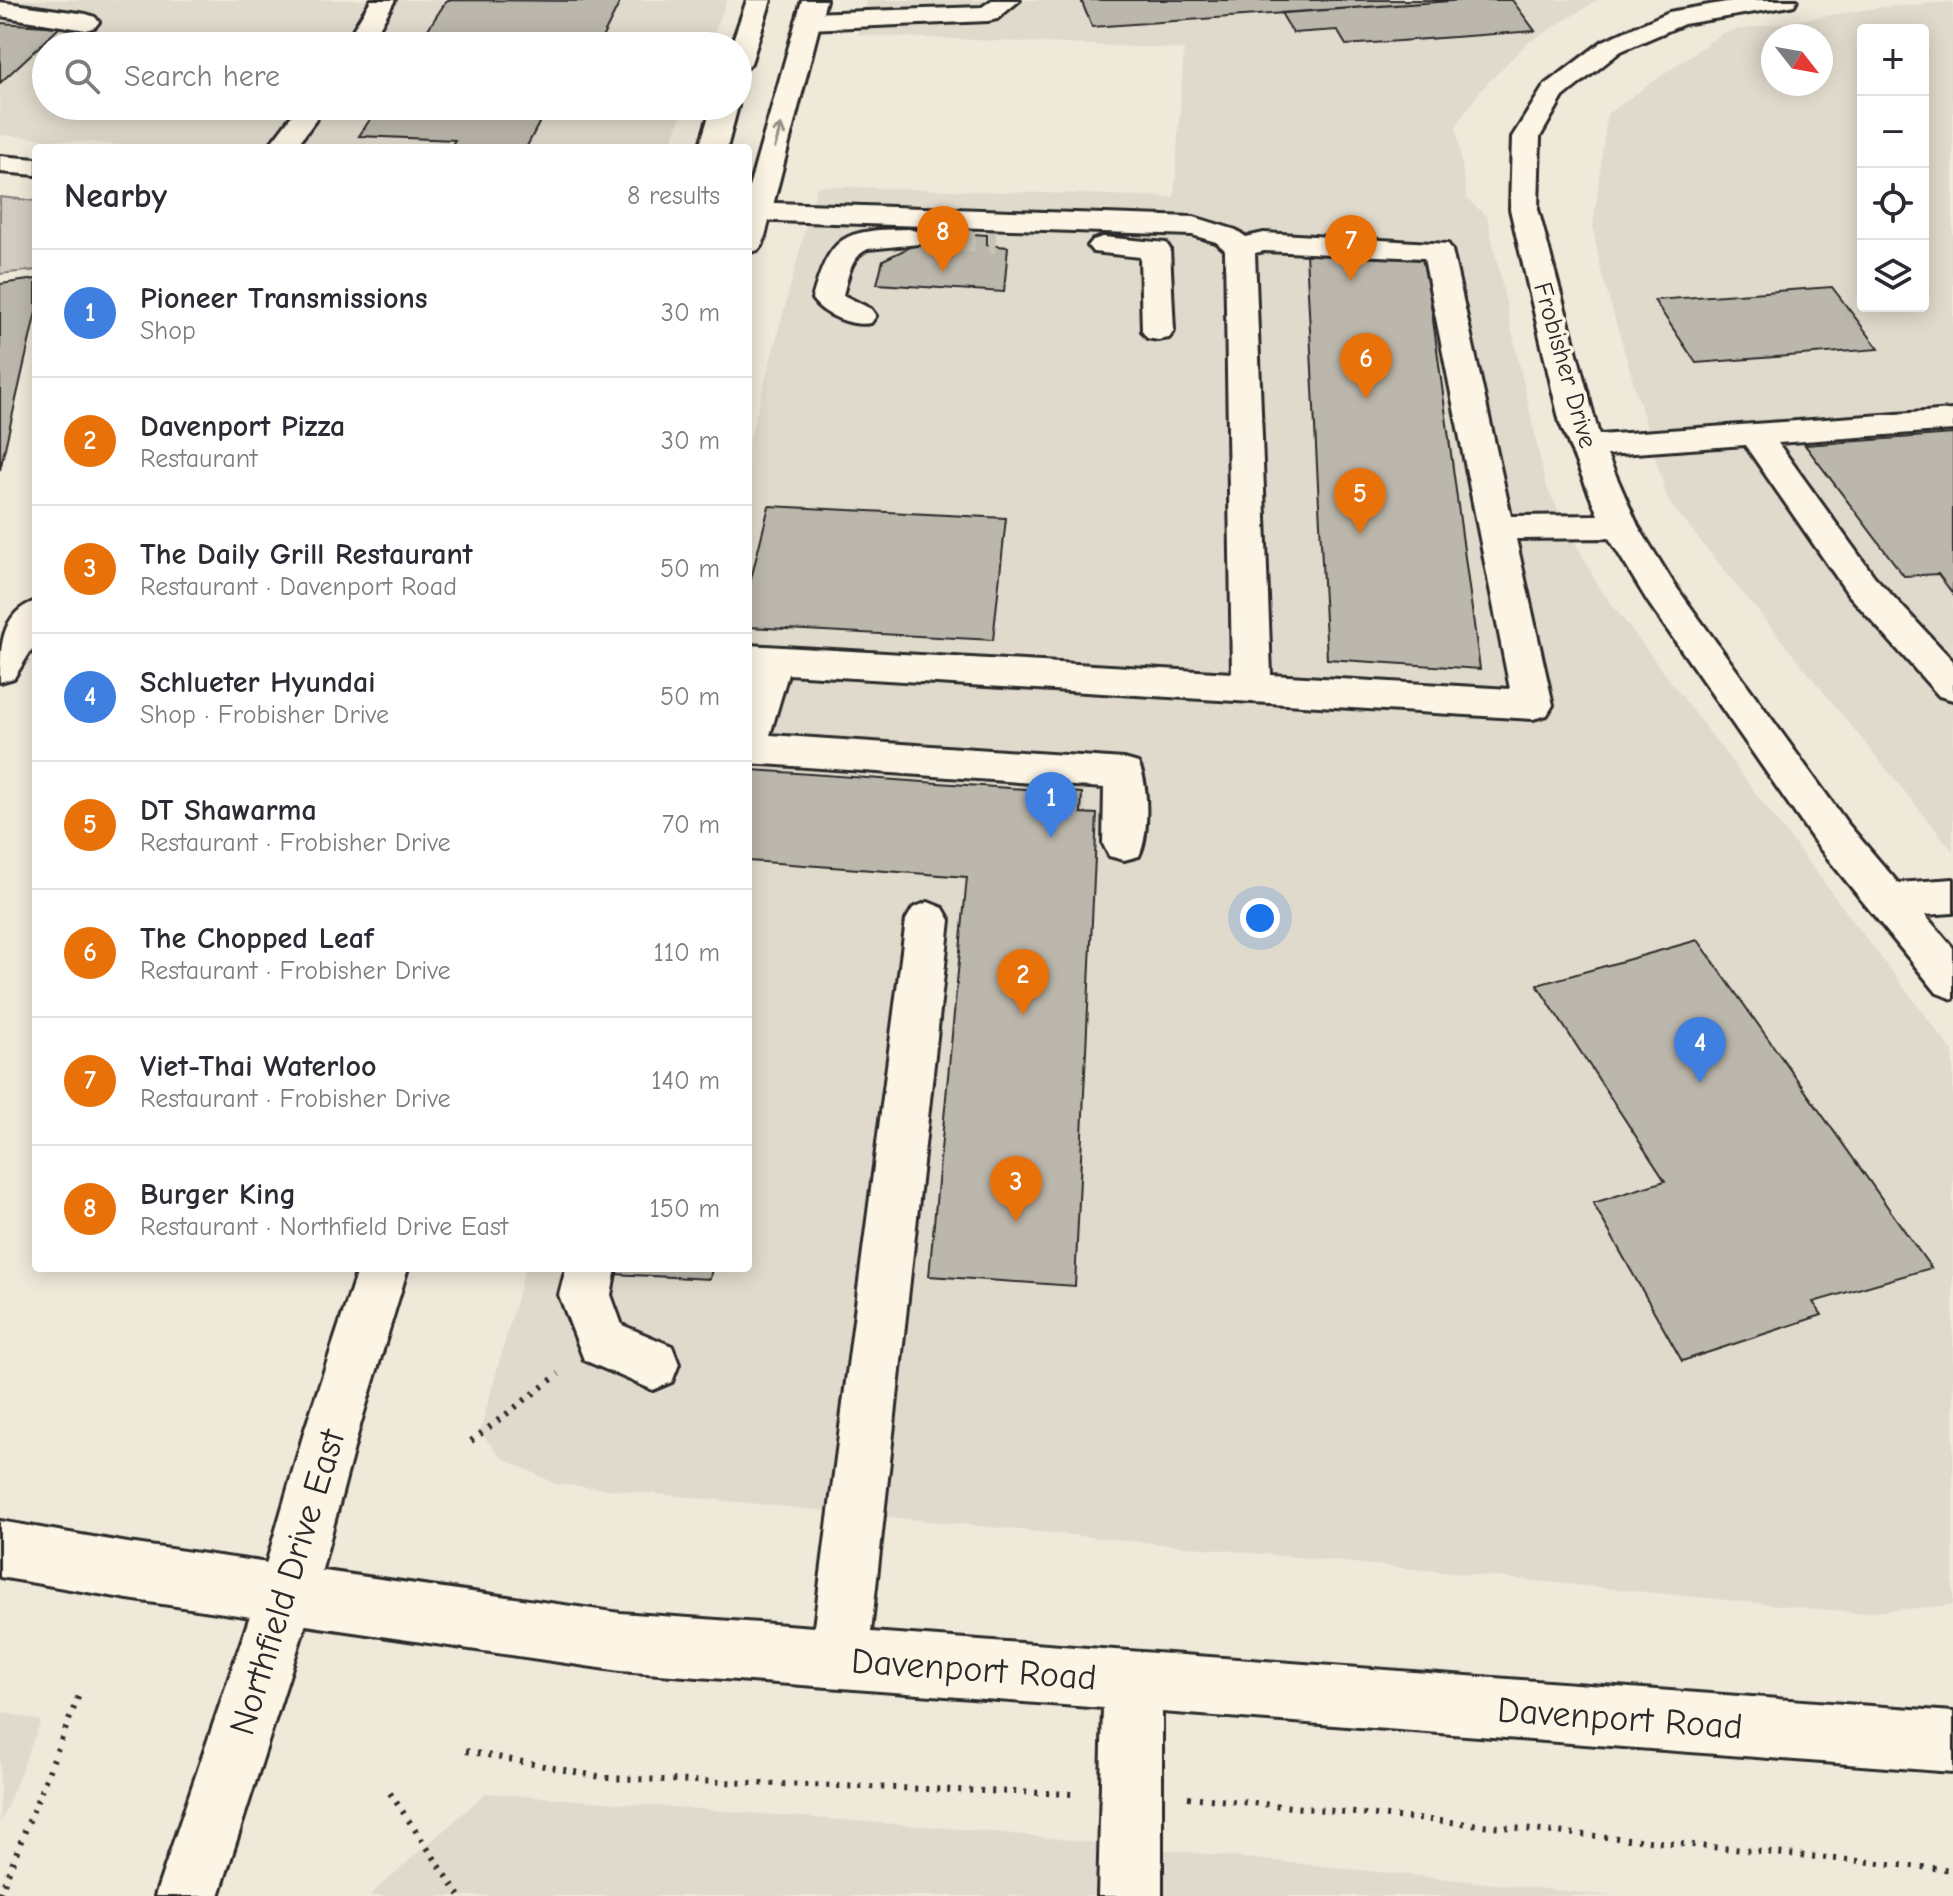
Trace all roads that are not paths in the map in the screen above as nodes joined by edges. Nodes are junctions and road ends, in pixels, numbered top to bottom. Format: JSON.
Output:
{"nodes":[{"id":1,"x":383,"y":0,"type":"edge"},
{"id":2,"x":759,"y":0,"type":"edge"},
{"id":3,"x":1008,"y":0,"type":"edge"},
{"id":4,"x":1785,"y":0,"type":"edge"},
{"id":5,"x":0,"y":9,"type":"edge"},
{"id":6,"x":811,"y":10,"type":"edge"},
{"id":7,"x":86,"y":22,"type":"dead end"},
{"id":8,"x":364,"y":32,"type":"edge"},
{"id":9,"x":748,"y":32,"type":"edge"},
{"id":10,"x":302,"y":120,"type":"edge"},
{"id":11,"x":721,"y":120,"type":"edge"},
{"id":12,"x":284,"y":144,"type":"edge"},
{"id":13,"x":714,"y":144,"type":"edge"},
{"id":14,"x":0,"y":164,"type":"edge"},
{"id":15,"x":32,"y":167,"type":"edge"},
{"id":16,"x":753,"y":211,"type":"edge"},
{"id":17,"x":947,"y":237,"type":"tunnel mouth"},
{"id":18,"x":996,"y":239,"type":"tunnel mouth"},
{"id":19,"x":1240,"y":247,"type":"junction"},
{"id":20,"x":860,"y":316,"type":"dead end"},
{"id":21,"x":1158,"y":331,"type":"dead end"},
{"id":22,"x":1953,"y":420,"type":"edge"},
{"id":23,"x":1753,"y":432,"type":"junction"},
{"id":24,"x":1587,"y":446,"type":"junction"},
{"id":25,"x":1620,"y":526,"type":"junction"},
{"id":26,"x":1496,"y":528,"type":"junction"},
{"id":27,"x":32,"y":620,"type":"edge"},
{"id":28,"x":761,"y":659,"type":"edge"},
{"id":29,"x":0,"y":668,"type":"edge"},
{"id":30,"x":1953,"y":686,"type":"edge"},
{"id":31,"x":1252,"y":687,"type":"junction"},
{"id":32,"x":752,"y":715,"type":"edge"},
{"id":33,"x":752,"y":748,"type":"edge"},
{"id":34,"x":1124,"y":844,"type":"dead end"},
{"id":35,"x":1953,"y":896,"type":"edge"},
{"id":36,"x":1887,"y":901,"type":"junction"},
{"id":37,"x":928,"y":920,"type":"dead end"},
{"id":38,"x":1953,"y":980,"type":"edge"},
{"id":39,"x":382,"y":1272,"type":"edge"},
{"id":40,"x":590,"y":1272,"type":"edge"},
{"id":41,"x":653,"y":1364,"type":"dead end"},
{"id":42,"x":0,"y":1549,"type":"edge"},
{"id":43,"x":287,"y":1592,"type":"junction"},
{"id":44,"x":839,"y":1659,"type":"junction"},
{"id":45,"x":1133,"y":1680,"type":"junction"},
{"id":46,"x":1953,"y":1742,"type":"edge"},
{"id":47,"x":187,"y":1896,"type":"edge"},
{"id":48,"x":1130,"y":1896,"type":"edge"}],
"edges":[{"from":1,"to":8,"type":"street"},
{"from":2,"to":9,"type":"street"},
{"from":3,"to":6,"type":"street"},
{"from":4,"to":24,"type":"street","name":"Frobisher Drive"},
{"from":5,"to":7,"type":"street"},
{"from":16,"to":6,"type":"street","one_way":true},
{"from":10,"to":12,"type":"street"},
{"from":11,"to":13,"type":"street"},
{"from":14,"to":15,"type":"street"},
{"from":16,"to":19,"type":"street"},
{"from":17,"to":20,"type":"street"},
{"from":18,"to":21,"type":"street"},
{"from":19,"to":26,"type":"street"},
{"from":19,"to":31,"type":"street"},
{"from":22,"to":23,"type":"street"},
{"from":23,"to":24,"type":"street"},
{"from":23,"to":30,"type":"street"},
{"from":24,"to":25,"type":"street","name":"Frobisher Drive"},
{"from":25,"to":26,"type":"street"},
{"from":25,"to":36,"type":"street","name":"Frobisher Drive"},
{"from":26,"to":31,"type":"street"},
{"from":27,"to":29,"type":"street"},
{"from":28,"to":31,"type":"street"},
{"from":28,"to":32,"type":"street"},
{"from":33,"to":34,"type":"street"},
{"from":35,"to":36,"type":"street"},
{"from":36,"to":38,"type":"street","name":"Frobisher Drive"},
{"from":37,"to":44,"type":"street"},
{"from":39,"to":43,"type":"street","name":"Northfield Drive East"},
{"from":40,"to":41,"type":"street"},
{"from":42,"to":43,"type":"street","name":"Davenport Road"},
{"from":43,"to":44,"type":"street","name":"Davenport Road"},
{"from":43,"to":47,"type":"street","name":"Northfield Drive East"},
{"from":44,"to":45,"type":"street","name":"Davenport Road"},
{"from":45,"to":46,"type":"street","name":"Davenport Road"},
{"from":45,"to":48,"type":"street"}]}
